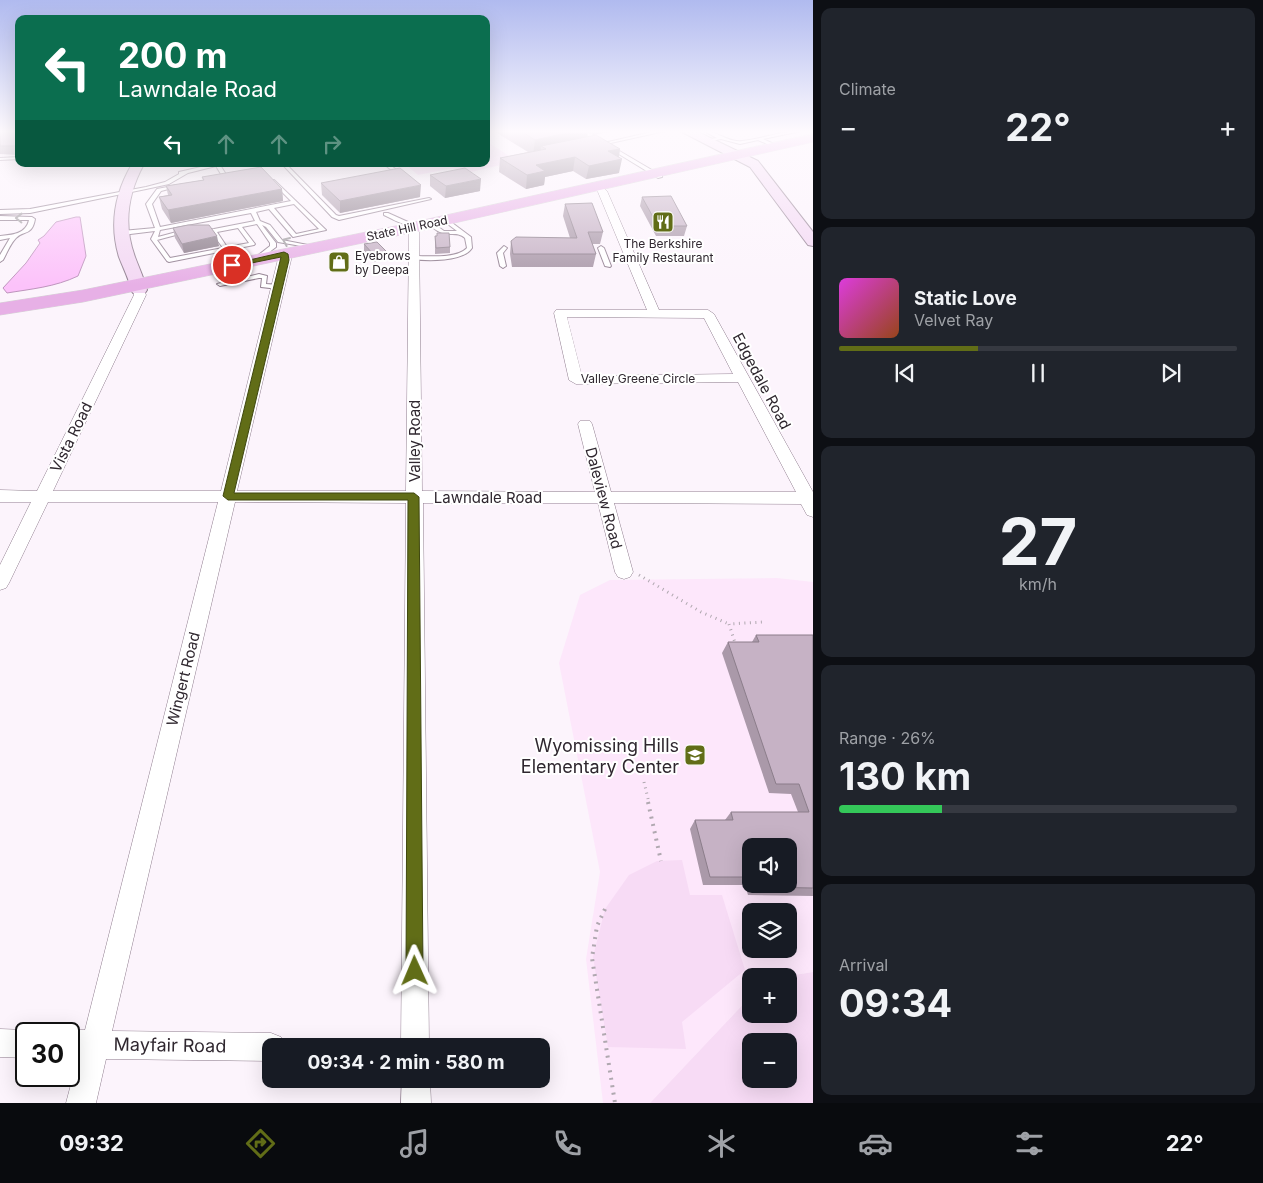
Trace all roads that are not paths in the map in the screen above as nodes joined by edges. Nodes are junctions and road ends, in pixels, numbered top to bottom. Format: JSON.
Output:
{"nodes":[{"id":1,"x":128,"y":182,"type":"edge"},
{"id":2,"x":150,"y":182,"type":"edge"},
{"id":3,"x":168,"y":182,"type":"edge"},
{"id":4,"x":276,"y":182,"type":"edge"},
{"id":5,"x":302,"y":182,"type":"edge"},
{"id":6,"x":627,"y":182,"type":"edge"},
{"id":7,"x":768,"y":182,"type":"edge"},
{"id":8,"x":188,"y":184,"type":"edge"},
{"id":9,"x":158,"y":188,"type":"junction"},
{"id":10,"x":125,"y":189,"type":"junction"},
{"id":11,"x":600,"y":189,"type":"junction"},
{"id":12,"x":320,"y":190,"type":"edge"},
{"id":13,"x":311,"y":192,"type":"junction"},
{"id":14,"x":423,"y":195,"type":"dead end"},
{"id":15,"x":295,"y":202,"type":"junction"},
{"id":16,"x":270,"y":207,"type":"junction"},
{"id":17,"x":253,"y":211,"type":"junction"},
{"id":18,"x":0,"y":212,"type":"edge"},
{"id":19,"x":384,"y":212,"type":"junction"},
{"id":20,"x":0,"y":218,"type":"edge"},
{"id":21,"x":259,"y":222,"type":"junction"},
{"id":22,"x":239,"y":226,"type":"junction"},
{"id":23,"x":433,"y":228,"type":"junction"},
{"id":24,"x":158,"y":229,"type":"junction"},
{"id":25,"x":190,"y":231,"type":"edge"},
{"id":26,"x":198,"y":231,"type":"edge"},
{"id":27,"x":214,"y":231,"type":"junction"},
{"id":28,"x":122,"y":233,"type":"junction"},
{"id":29,"x":382,"y":234,"type":"junction"},
{"id":30,"x":14,"y":237,"type":"junction"},
{"id":31,"x":0,"y":238,"type":"edge"},
{"id":32,"x":154,"y":239,"type":"junction"},
{"id":33,"x":813,"y":242,"type":"edge"},
{"id":34,"x":319,"y":247,"type":"junction"},
{"id":35,"x":504,"y":248,"type":"dead end"},
{"id":36,"x":601,"y":248,"type":"edge"},
{"id":37,"x":226,"y":249,"type":"junction"},
{"id":38,"x":285,"y":257,"type":"junction"},
{"id":39,"x":414,"y":258,"type":"junction"},
{"id":40,"x":0,"y":260,"type":"edge"},
{"id":41,"x":251,"y":261,"type":"junction"},
{"id":42,"x":503,"y":266,"type":"dead end"},
{"id":43,"x":608,"y":266,"type":"dead end"},
{"id":44,"x":220,"y":284,"type":"dead end"},
{"id":45,"x":139,"y":287,"type":"junction"},
{"id":46,"x":278,"y":287,"type":"junction"},
{"id":47,"x":0,"y":309,"type":"edge"},
{"id":48,"x":655,"y":314,"type":"junction"},
{"id":49,"x":0,"y":315,"type":"edge"},
{"id":50,"x":742,"y":378,"type":"junction"},
{"id":51,"x":585,"y":424,"type":"dead end"},
{"id":52,"x":0,"y":496,"type":"edge"},
{"id":53,"x":43,"y":496,"type":"junction"},
{"id":54,"x":228,"y":496,"type":"junction"},
{"id":55,"x":414,"y":497,"type":"junction"},
{"id":56,"x":604,"y":497,"type":"junction"},
{"id":57,"x":811,"y":502,"type":"edge"},
{"id":58,"x":631,"y":573,"type":"road end"},
{"id":59,"x":0,"y":583,"type":"edge"},
{"id":60,"x":415,"y":1038,"type":"edge"},
{"id":61,"x":0,"y":1043,"type":"edge"},
{"id":62,"x":15,"y":1044,"type":"edge"},
{"id":63,"x":82,"y":1044,"type":"edge"},
{"id":64,"x":262,"y":1047,"type":"edge"},
{"id":65,"x":416,"y":1088,"type":"edge"},
{"id":66,"x":80,"y":1103,"type":"edge"},
{"id":67,"x":416,"y":1103,"type":"edge"}],
"edges":[{"from":1,"to":10,"type":"main road"},
{"from":2,"to":10,"type":"lane"},
{"from":3,"to":9,"type":"lane"},
{"from":4,"to":15,"type":"lane"},
{"from":5,"to":13,"type":"lane"},
{"from":6,"to":11,"type":"main road","name":"State Hill Road"},
{"from":7,"to":33,"type":"main road"},
{"from":8,"to":9,"type":"lane"},
{"from":9,"to":10,"type":"lane"},
{"from":9,"to":24,"type":"lane"},
{"from":10,"to":18,"type":"lane"},
{"from":10,"to":28,"type":"main road"},
{"from":11,"to":23,"type":"main road","name":"State Hill Road"},
{"from":11,"to":23,"type":"main road","name":"State Hill Road"},
{"from":11,"to":48,"type":"street"},
{"from":12,"to":13,"type":"lane"},
{"from":13,"to":19,"type":"lane"},
{"from":14,"to":19,"type":"lane"},
{"from":15,"to":16,"type":"lane"},
{"from":15,"to":16,"type":"lane"},
{"from":16,"to":17,"type":"lane"},
{"from":17,"to":21,"type":"lane"},
{"from":17,"to":24,"type":"lane"},
{"from":19,"to":23,"type":"lane"},
{"from":19,"to":29,"type":"lane"},
{"from":30,"to":20,"type":"lane","one_way":true},
{"from":21,"to":22,"type":"lane"},
{"from":34,"to":21,"type":"lane","one_way":true},
{"from":21,"to":41,"type":"lane"},
{"from":22,"to":27,"type":"lane"},
{"from":22,"to":37,"type":"lane"},
{"from":23,"to":29,"type":"main road","name":"State Hill Road"},
{"from":23,"to":38,"type":"main road","name":"State Hill Road"},
{"from":23,"to":39,"type":"street","name":"Valley Road"},
{"from":23,"to":39,"type":"lane"},
{"from":24,"to":28,"type":"lane"},
{"from":24,"to":32,"type":"lane"},
{"from":25,"to":32,"type":"lane"},
{"from":26,"to":27,"type":"lane"},
{"from":27,"to":37,"type":"lane"},
{"from":28,"to":45,"type":"main road"},
{"from":29,"to":34,"type":"main road","name":"State Hill Road"},
{"from":30,"to":31,"type":"lane"},
{"from":30,"to":40,"type":"lane"},
{"from":32,"to":37,"type":"lane"},
{"from":34,"to":38,"type":"main road","name":"State Hill Road"},
{"from":35,"to":42,"type":"lane"},
{"from":36,"to":43,"type":"lane"},
{"from":38,"to":41,"type":"main road","name":"State Hill Road"},
{"from":38,"to":45,"type":"main road","name":"State Hill Road"},
{"from":38,"to":46,"type":"street","name":"Wingert Road"},
{"from":39,"to":55,"type":"street","name":"Valley Road"},
{"from":41,"to":45,"type":"main road","name":"State Hill Road"},
{"from":44,"to":46,"type":"lane"},
{"from":45,"to":47,"type":"main road","name":"State Hill Road"},
{"from":45,"to":49,"type":"main road","name":"State Hill Road"},
{"from":45,"to":53,"type":"street","name":"Vista Road"},
{"from":46,"to":54,"type":"street","name":"Wingert Road"},
{"from":48,"to":50,"type":"street","name":"Edgedale Road"},
{"from":48,"to":50,"type":"street","name":"Valley Greene Circle"},
{"from":50,"to":57,"type":"street","name":"Edgedale Road"},
{"from":51,"to":56,"type":"street","name":"Daleview Road"},
{"from":52,"to":53,"type":"street","name":"Lawndale Road"},
{"from":53,"to":54,"type":"street","name":"Lawndale Road"},
{"from":53,"to":59,"type":"street","name":"Vista Road"},
{"from":54,"to":55,"type":"street","name":"Lawndale Road"},
{"from":54,"to":63,"type":"street","name":"Wingert Road"},
{"from":55,"to":56,"type":"street","name":"Lawndale Road"},
{"from":55,"to":60,"type":"street","name":"Valley Road"},
{"from":56,"to":57,"type":"street","name":"Lawndale Road"},
{"from":56,"to":58,"type":"street","name":"Daleview Road"},
{"from":61,"to":62,"type":"street"},
{"from":63,"to":64,"type":"street","name":"Mayfair Road"},
{"from":63,"to":66,"type":"street","name":"Wingert Road"},
{"from":65,"to":67,"type":"street"}]}
